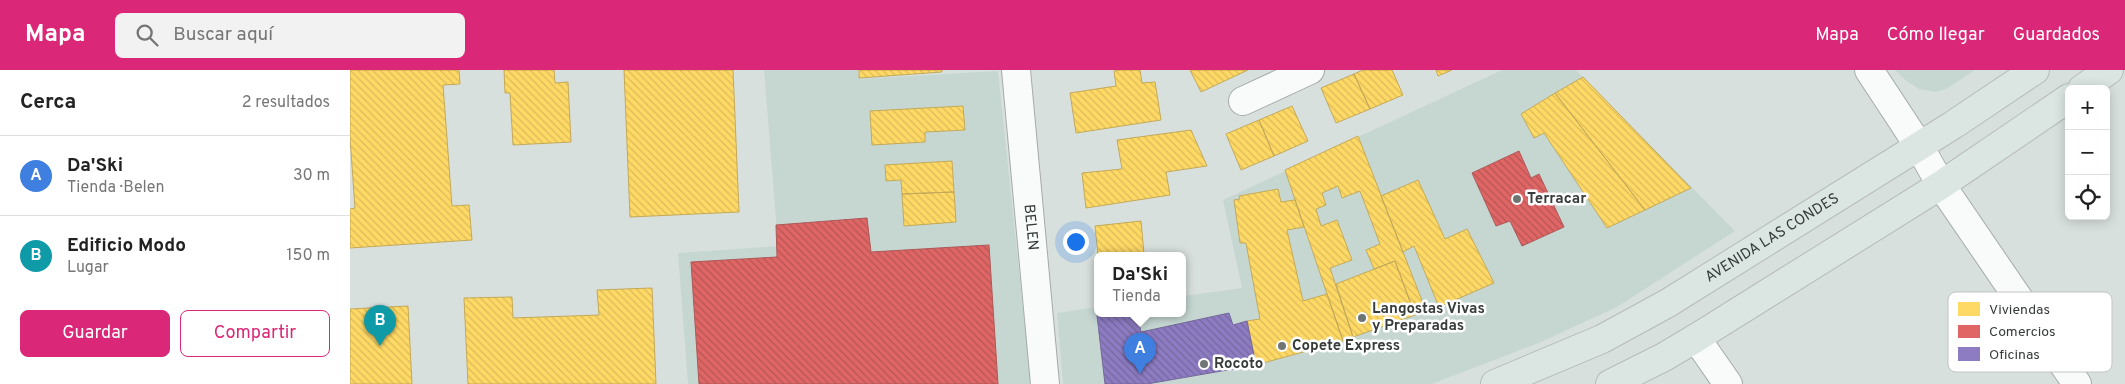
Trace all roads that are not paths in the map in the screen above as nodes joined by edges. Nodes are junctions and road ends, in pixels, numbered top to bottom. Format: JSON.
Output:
{"nodes":[{"id":1,"x":1016,"y":70,"type":"edge"},
{"id":2,"x":1869,"y":70,"type":"edge"},
{"id":3,"x":2035,"y":70,"type":"edge"},
{"id":4,"x":2109,"y":70,"type":"edge"},
{"id":5,"x":1307,"y":71,"type":"edge"},
{"id":6,"x":2088,"y":85,"type":"edge"},
{"id":7,"x":1243,"y":101,"type":"dead end"},
{"id":8,"x":2065,"y":101,"type":"edge"},
{"id":9,"x":1919,"y":146,"type":"junction"},
{"id":10,"x":1941,"y":185,"type":"junction"},
{"id":11,"x":2014,"y":292,"type":"edge"},
{"id":12,"x":1696,"y":338,"type":"junction"},
{"id":13,"x":2069,"y":372,"type":"edge"},
{"id":14,"x":1045,"y":384,"type":"edge"},
{"id":15,"x":1496,"y":384,"type":"edge"},
{"id":16,"x":1610,"y":384,"type":"edge"},
{"id":17,"x":1728,"y":384,"type":"edge"},
{"id":18,"x":2077,"y":384,"type":"edge"}],
"edges":[{"from":1,"to":14,"type":"street","name":"BELEN"},
{"from":2,"to":9,"type":"street"},
{"from":3,"to":9,"type":"main road","name":"AVENIDA LAS CONDES"},
{"from":4,"to":6,"type":"main road"},
{"from":5,"to":7,"type":"street"},
{"from":8,"to":10,"type":"main road"},
{"from":9,"to":10,"type":"street"},
{"from":9,"to":15,"type":"main road","name":"AVENIDA LAS CONDES"},
{"from":10,"to":11,"type":"street"},
{"from":10,"to":12,"type":"main road"},
{"from":12,"to":16,"type":"main road"},
{"from":12,"to":17,"type":"street"},
{"from":13,"to":18,"type":"street"}]}
